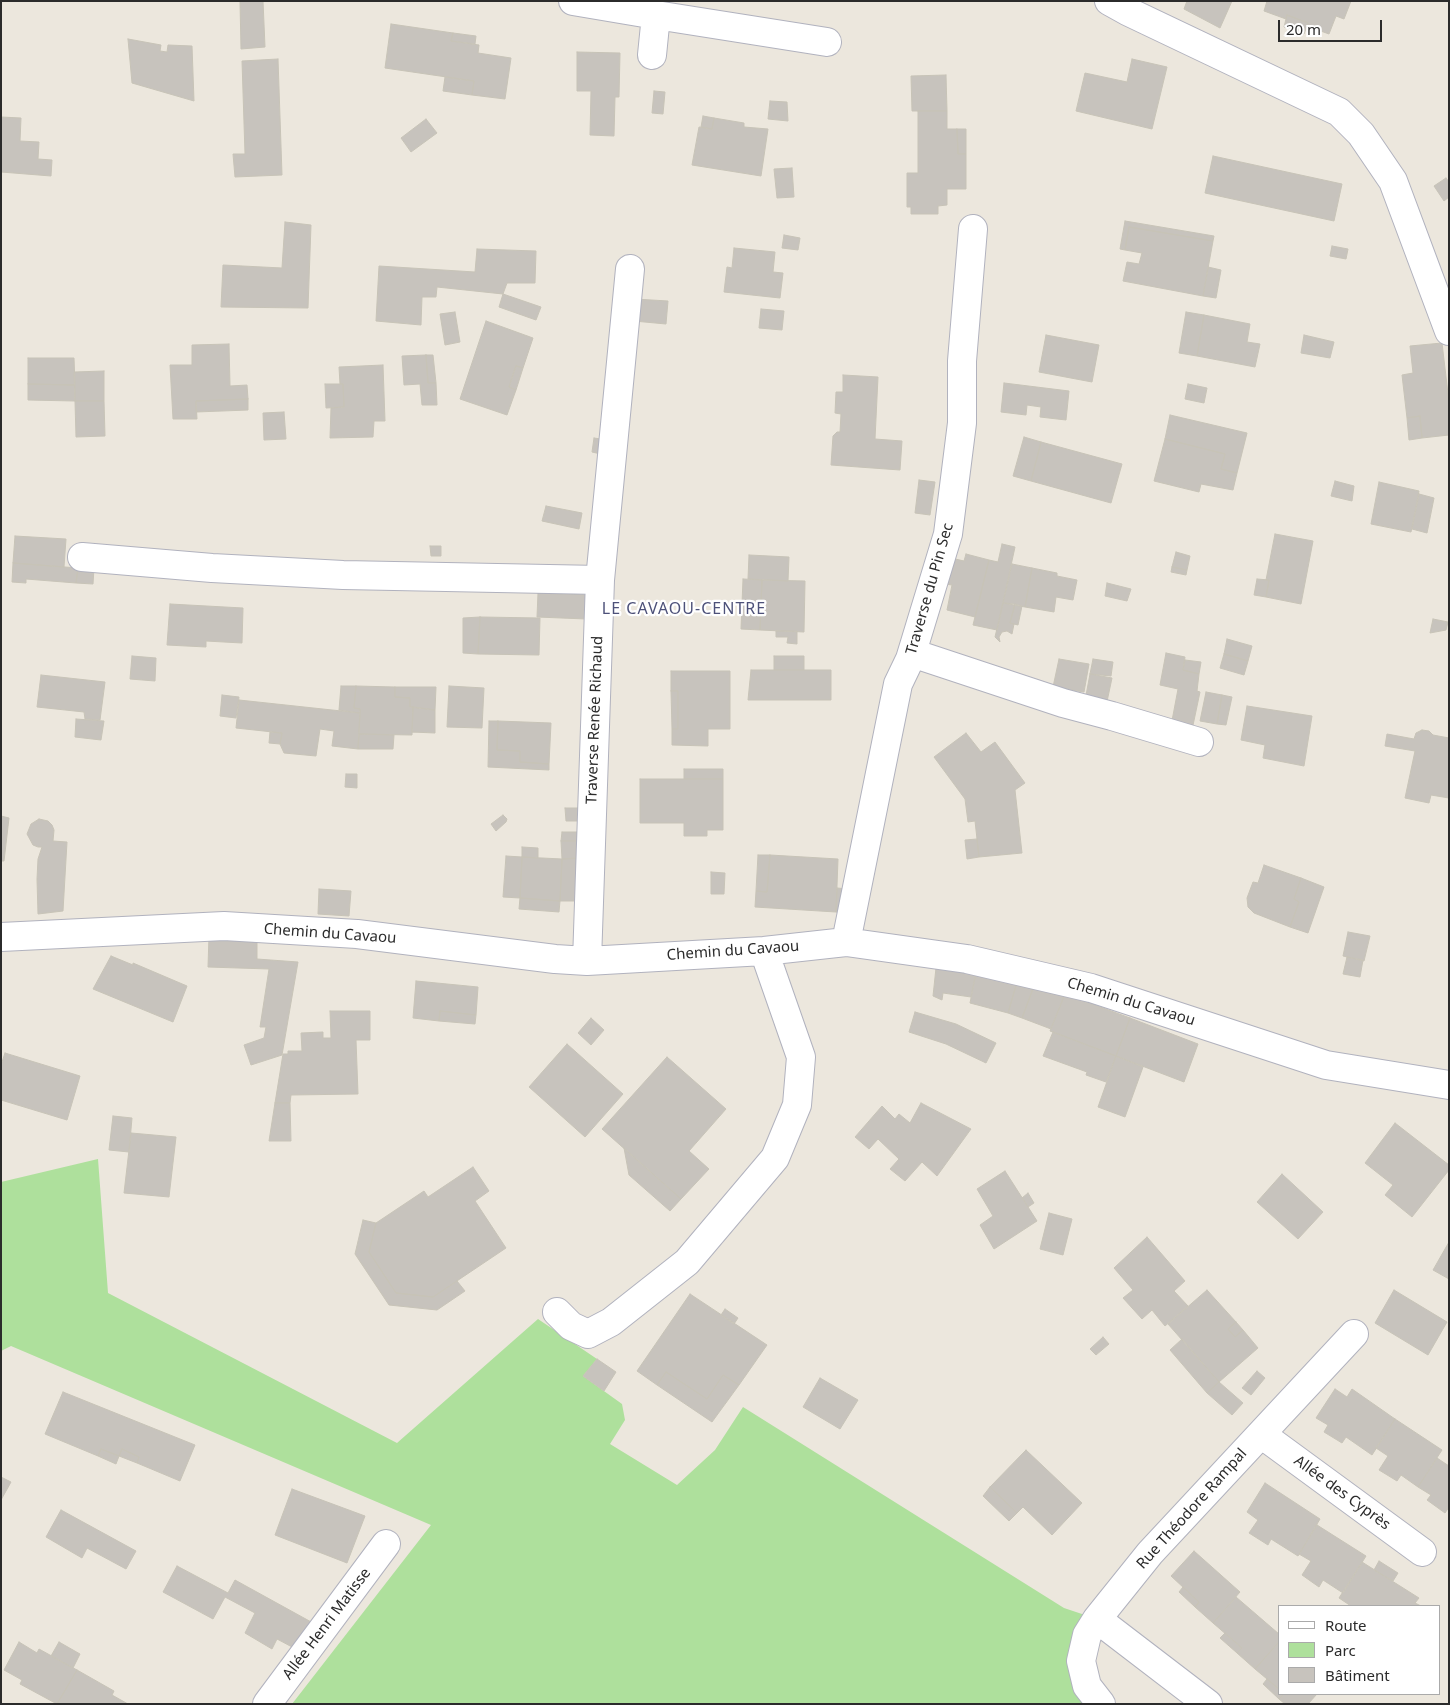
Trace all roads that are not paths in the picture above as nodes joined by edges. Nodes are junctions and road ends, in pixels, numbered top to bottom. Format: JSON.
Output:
{"nodes":[{"id":1,"x":573,"y":1,"type":"edge"},
{"id":2,"x":1109,"y":1,"type":"edge"},
{"id":3,"x":656,"y":15,"type":"junction"},
{"id":4,"x":827,"y":42,"type":"dead end"},
{"id":5,"x":652,"y":55,"type":"dead end"},
{"id":6,"x":973,"y":230,"type":"dead end"},
{"id":7,"x":630,"y":269,"type":"dead end"},
{"id":8,"x":1449,"y":331,"type":"edge"},
{"id":9,"x":82,"y":557,"type":"dead end"},
{"id":10,"x":600,"y":580,"type":"junction"},
{"id":11,"x":912,"y":653,"type":"junction"},
{"id":12,"x":1200,"y":742,"type":"dead end"},
{"id":13,"x":1,"y":937,"type":"edge"},
{"id":14,"x":846,"y":942,"type":"junction"},
{"id":15,"x":764,"y":951,"type":"junction"},
{"id":16,"x":587,"y":961,"type":"junction"},
{"id":17,"x":1449,"y":1085,"type":"edge"},
{"id":18,"x":557,"y":1312,"type":"dead end"},
{"id":19,"x":1354,"y":1334,"type":"dead end"},
{"id":20,"x":1261,"y":1434,"type":"junction"},
{"id":21,"x":386,"y":1544,"type":"dead end"},
{"id":22,"x":1422,"y":1552,"type":"dead end"},
{"id":23,"x":1097,"y":1619,"type":"junction"},
{"id":24,"x":267,"y":1704,"type":"edge"},
{"id":25,"x":1101,"y":1704,"type":"edge"},
{"id":26,"x":1208,"y":1704,"type":"edge"}],
"edges":[{"from":1,"to":3,"type":"street"},
{"from":2,"to":8,"type":"street"},
{"from":3,"to":4,"type":"street"},
{"from":3,"to":5,"type":"street"},
{"from":6,"to":11,"type":"street","name":"Traverse du Pin Sec"},
{"from":7,"to":10,"type":"street","name":"Traverse Renée Richaud"},
{"from":9,"to":10,"type":"street"},
{"from":10,"to":16,"type":"street","name":"Traverse Renée Richaud"},
{"from":11,"to":12,"type":"street"},
{"from":11,"to":14,"type":"street","name":"Traverse du Pin Sec"},
{"from":13,"to":16,"type":"street","name":"Chemin du Cavaou"},
{"from":14,"to":15,"type":"street","name":"Chemin du Cavaou"},
{"from":14,"to":17,"type":"street","name":"Chemin du Cavaou"},
{"from":15,"to":16,"type":"street","name":"Chemin du Cavaou"},
{"from":15,"to":18,"type":"street"},
{"from":19,"to":20,"type":"street","name":"Rue Théodore Rampal"},
{"from":20,"to":22,"type":"street","name":"Allée des Cyprès"},
{"from":20,"to":23,"type":"street","name":"Rue Théodore Rampal"},
{"from":21,"to":24,"type":"street","name":"Allée Henri Matisse"},
{"from":23,"to":25,"type":"street","name":"Rue Théodore Rampal"},
{"from":23,"to":26,"type":"street"}]}
